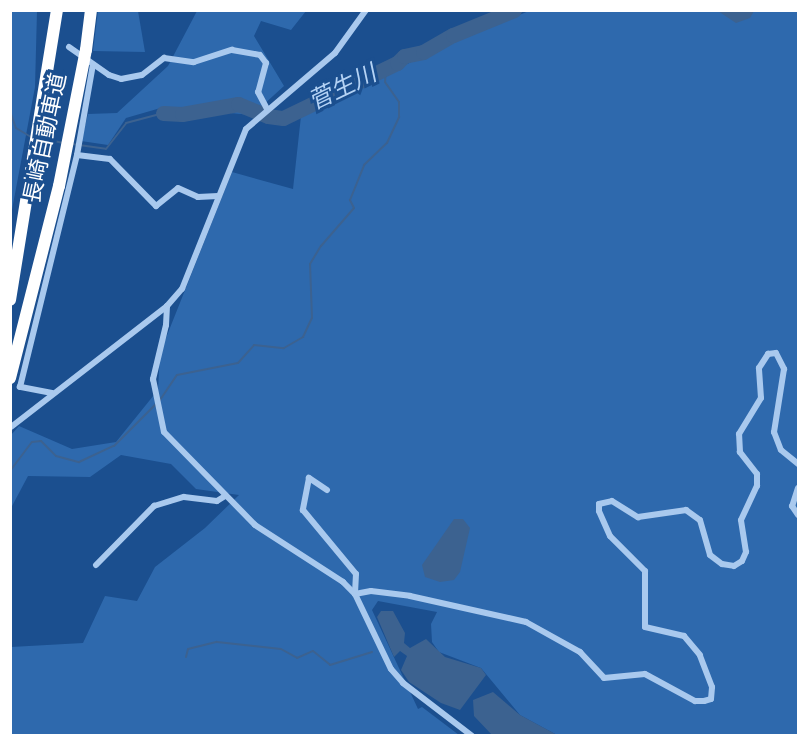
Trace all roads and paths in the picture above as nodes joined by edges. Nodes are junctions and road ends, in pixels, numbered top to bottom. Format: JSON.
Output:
{"nodes":[{"id":1,"x":57,"y":10,"type":"edge"},
{"id":2,"x":91,"y":10,"type":"edge"},
{"id":3,"x":366,"y":10,"type":"edge"},
{"id":4,"x":69,"y":47,"type":"dead end"},
{"id":5,"x":93,"y":64,"type":"junction"},
{"id":6,"x":267,"y":109,"type":"junction"},
{"id":7,"x":77,"y":155,"type":"junction"},
{"id":8,"x":218,"y":196,"type":"junction"},
{"id":9,"x":10,"y":300,"type":"edge"},
{"id":10,"x":167,"y":306,"type":"junction"},
{"id":11,"x":10,"y":378,"type":"edge"},
{"id":12,"x":52,"y":393,"type":"junction"},
{"id":13,"x":11,"y":427,"type":"edge"},
{"id":14,"x":798,"y":464,"type":"edge"},
{"id":15,"x":798,"y":488,"type":"edge"},
{"id":16,"x":327,"y":490,"type":"dead end"},
{"id":17,"x":225,"y":496,"type":"junction"},
{"id":18,"x":798,"y":515,"type":"edge"},
{"id":19,"x":96,"y":565,"type":"dead end"},
{"id":20,"x":355,"y":594,"type":"junction"},
{"id":21,"x":472,"y":735,"type":"edge"}],
"edges":[{"from":1,"to":9,"type":"highway","name":"長崎自動車道"},
{"from":2,"to":11,"type":"highway","name":"長崎自動車道","bridge":true},
{"from":3,"to":6,"type":"street"},
{"from":4,"to":5,"type":"street"},
{"from":5,"to":6,"type":"street"},
{"from":5,"to":7,"type":"street"},
{"from":6,"to":8,"type":"street"},
{"from":7,"to":8,"type":"street"},
{"from":7,"to":12,"type":"street"},
{"from":8,"to":10,"type":"street"},
{"from":10,"to":12,"type":"street"},
{"from":10,"to":17,"type":"street"},
{"from":12,"to":13,"type":"street"},
{"from":14,"to":20,"type":"street"},
{"from":15,"to":18,"type":"street"},
{"from":16,"to":20,"type":"street"},
{"from":17,"to":19,"type":"street"},
{"from":17,"to":20,"type":"street"},
{"from":20,"to":21,"type":"street"}]}
